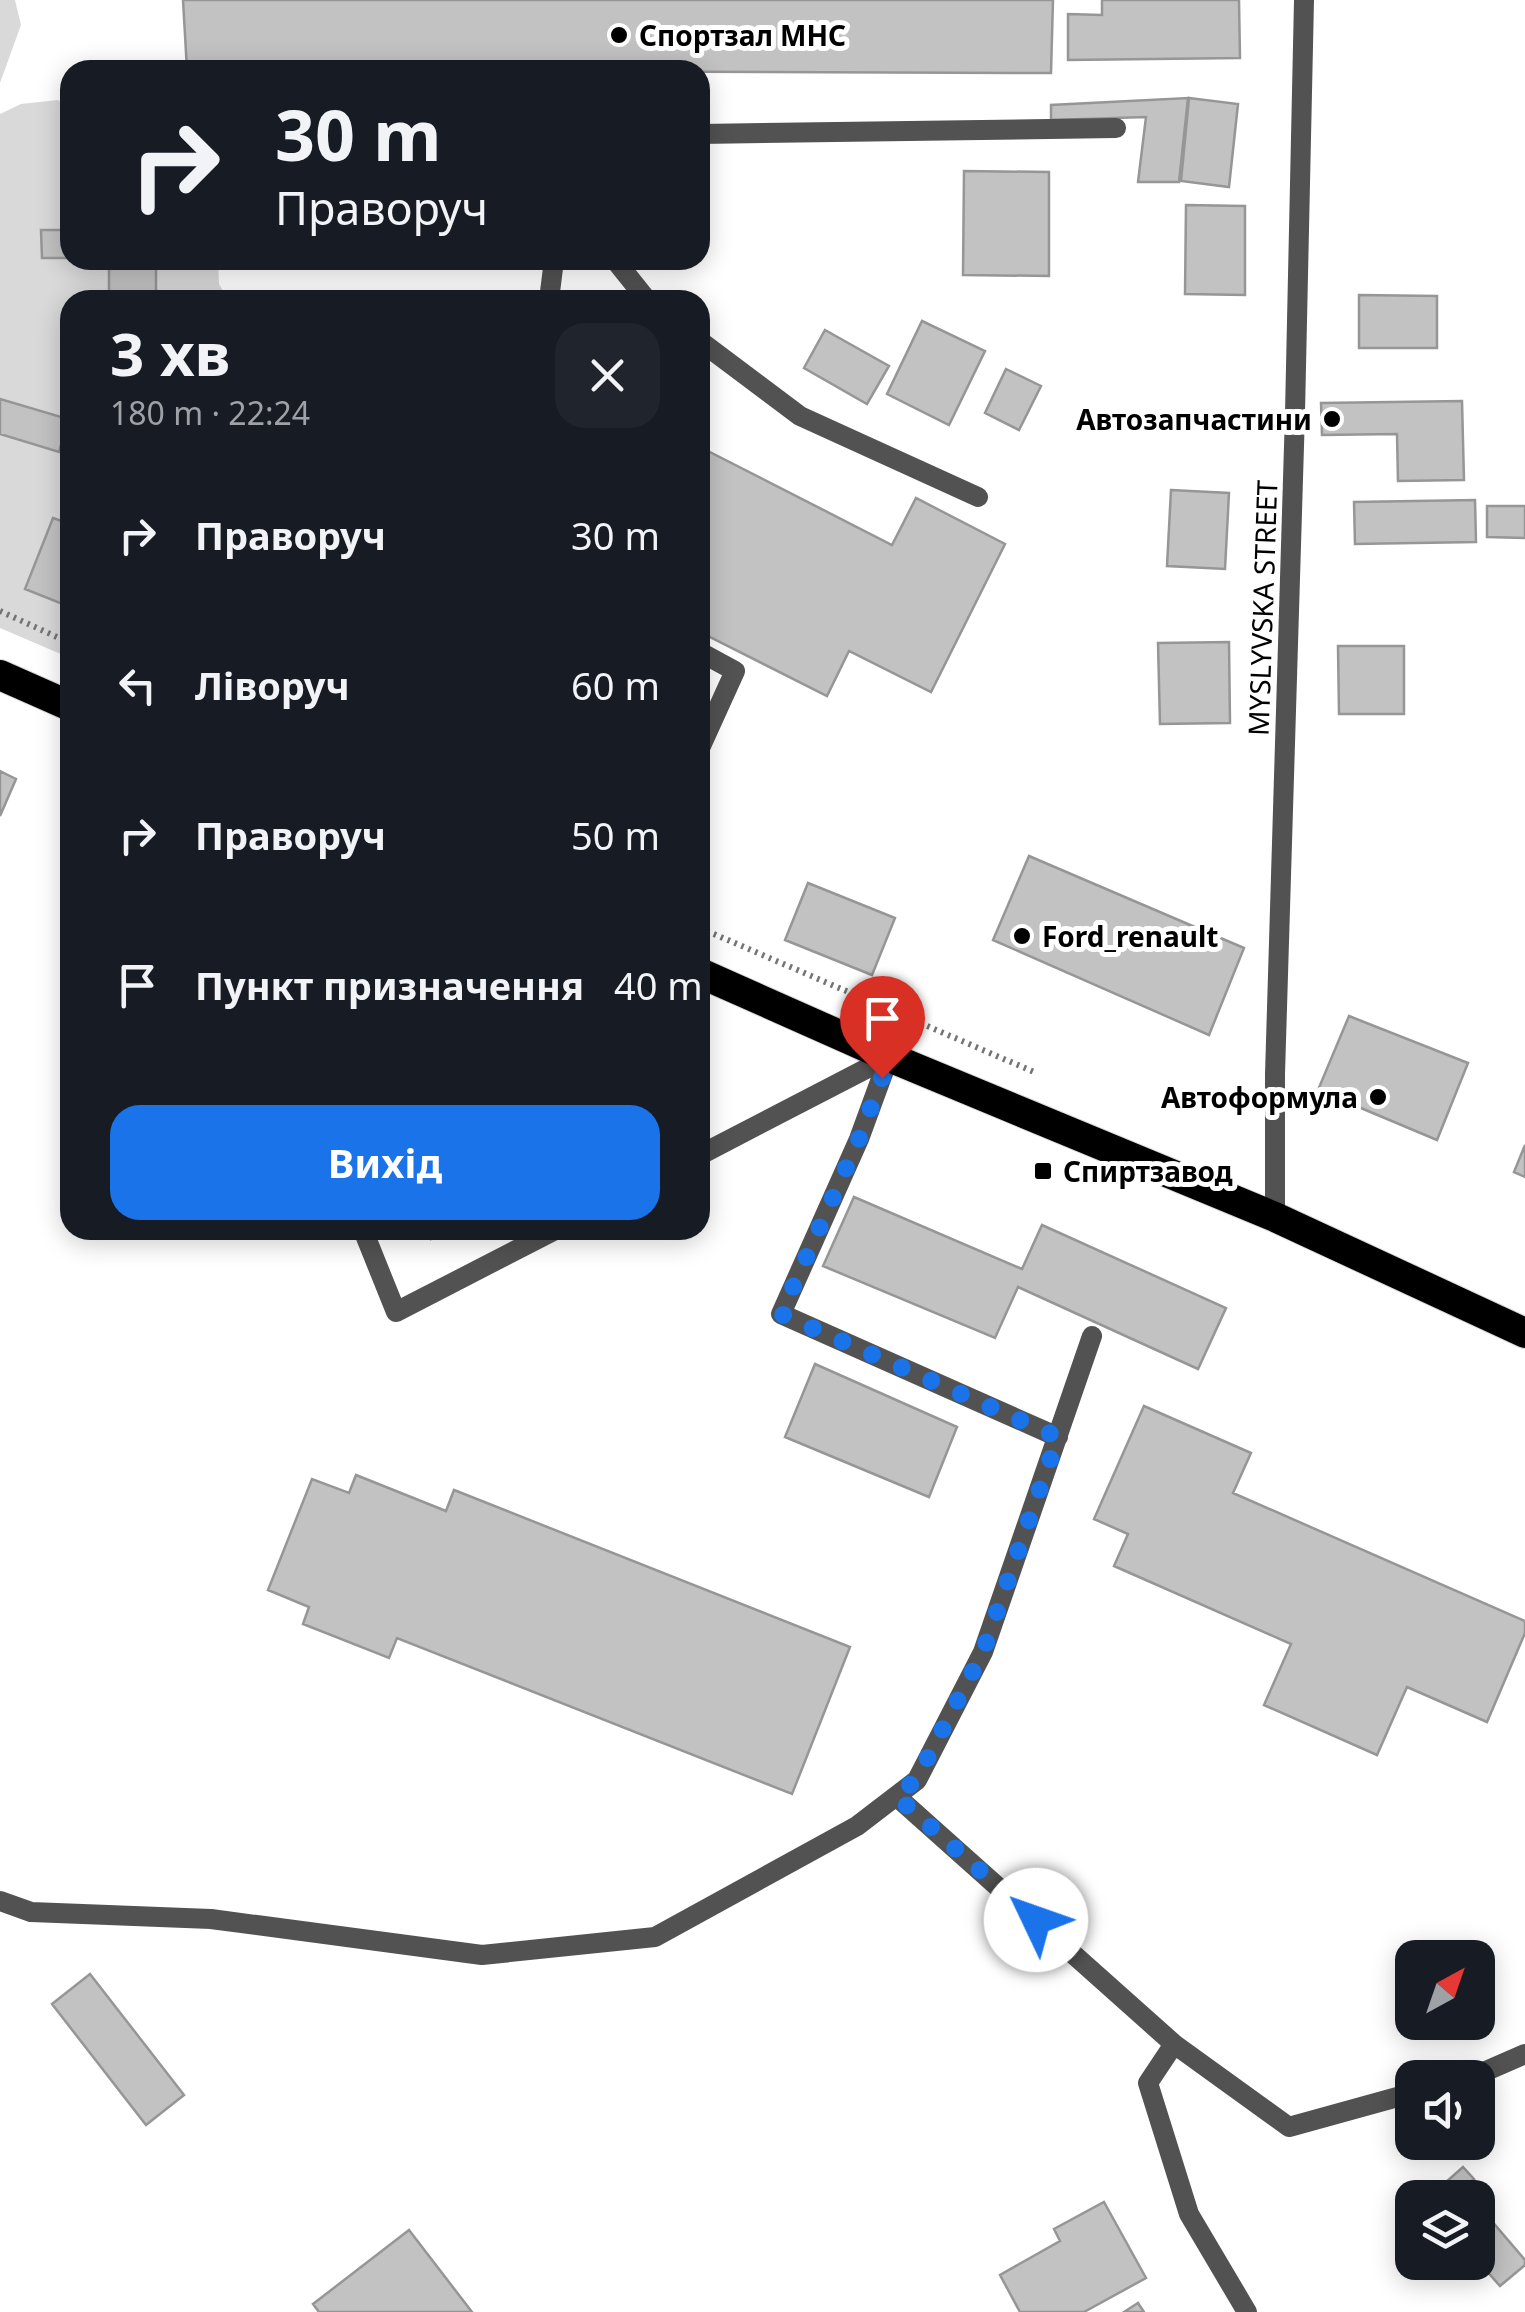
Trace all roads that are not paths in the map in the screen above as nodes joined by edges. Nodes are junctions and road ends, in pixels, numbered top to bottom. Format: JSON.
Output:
{"nodes":[{"id":1,"x":1304,"y":0,"type":"edge"},
{"id":2,"x":1116,"y":128,"type":"dead end"},
{"id":3,"x":710,"y":134,"type":"edge"},
{"id":4,"x":622,"y":270,"type":"edge"},
{"id":5,"x":639,"y":290,"type":"edge"},
{"id":6,"x":710,"y":348,"type":"edge"},
{"id":7,"x":978,"y":497,"type":"dead end"},
{"id":8,"x":710,"y":657,"type":"edge"},
{"id":9,"x":0,"y":675,"type":"edge"},
{"id":10,"x":60,"y":702,"type":"edge"},
{"id":11,"x":710,"y":726,"type":"edge"},
{"id":12,"x":710,"y":976,"type":"edge"},
{"id":13,"x":889,"y":1057,"type":"junction"},
{"id":14,"x":710,"y":1143,"type":"edge"},
{"id":15,"x":1274,"y":1217,"type":"junction"},
{"id":16,"x":367,"y":1240,"type":"edge"},
{"id":17,"x":536,"y":1240,"type":"edge"},
{"id":18,"x":1525,"y":1333,"type":"edge"},
{"id":19,"x":1092,"y":1336,"type":"dead end"},
{"id":20,"x":1058,"y":1437,"type":"junction"},
{"id":21,"x":896,"y":1796,"type":"junction"},
{"id":22,"x":0,"y":1901,"type":"edge"},
{"id":23,"x":1174,"y":2044,"type":"junction"},
{"id":24,"x":1525,"y":2054,"type":"edge"},
{"id":25,"x":1495,"y":2067,"type":"edge"},
{"id":26,"x":1395,"y":2098,"type":"edge"},
{"id":27,"x":1247,"y":2312,"type":"edge"}],
"edges":[{"from":1,"to":15,"type":"street","name":"MYSLYVSKA STREET"},
{"from":2,"to":3,"type":"street"},
{"from":4,"to":5,"type":"street"},
{"from":6,"to":7,"type":"street"},
{"from":8,"to":11,"type":"street"},
{"from":9,"to":10,"type":"highway"},
{"from":12,"to":13,"type":"highway"},
{"from":13,"to":14,"type":"street"},
{"from":13,"to":15,"type":"highway"},
{"from":13,"to":20,"type":"street"},
{"from":15,"to":18,"type":"highway"},
{"from":16,"to":17,"type":"street"},
{"from":19,"to":20,"type":"street"},
{"from":20,"to":21,"type":"street"},
{"from":21,"to":22,"type":"street"},
{"from":21,"to":23,"type":"street"},
{"from":23,"to":26,"type":"street"},
{"from":23,"to":27,"type":"street"},
{"from":24,"to":25,"type":"street"}]}
